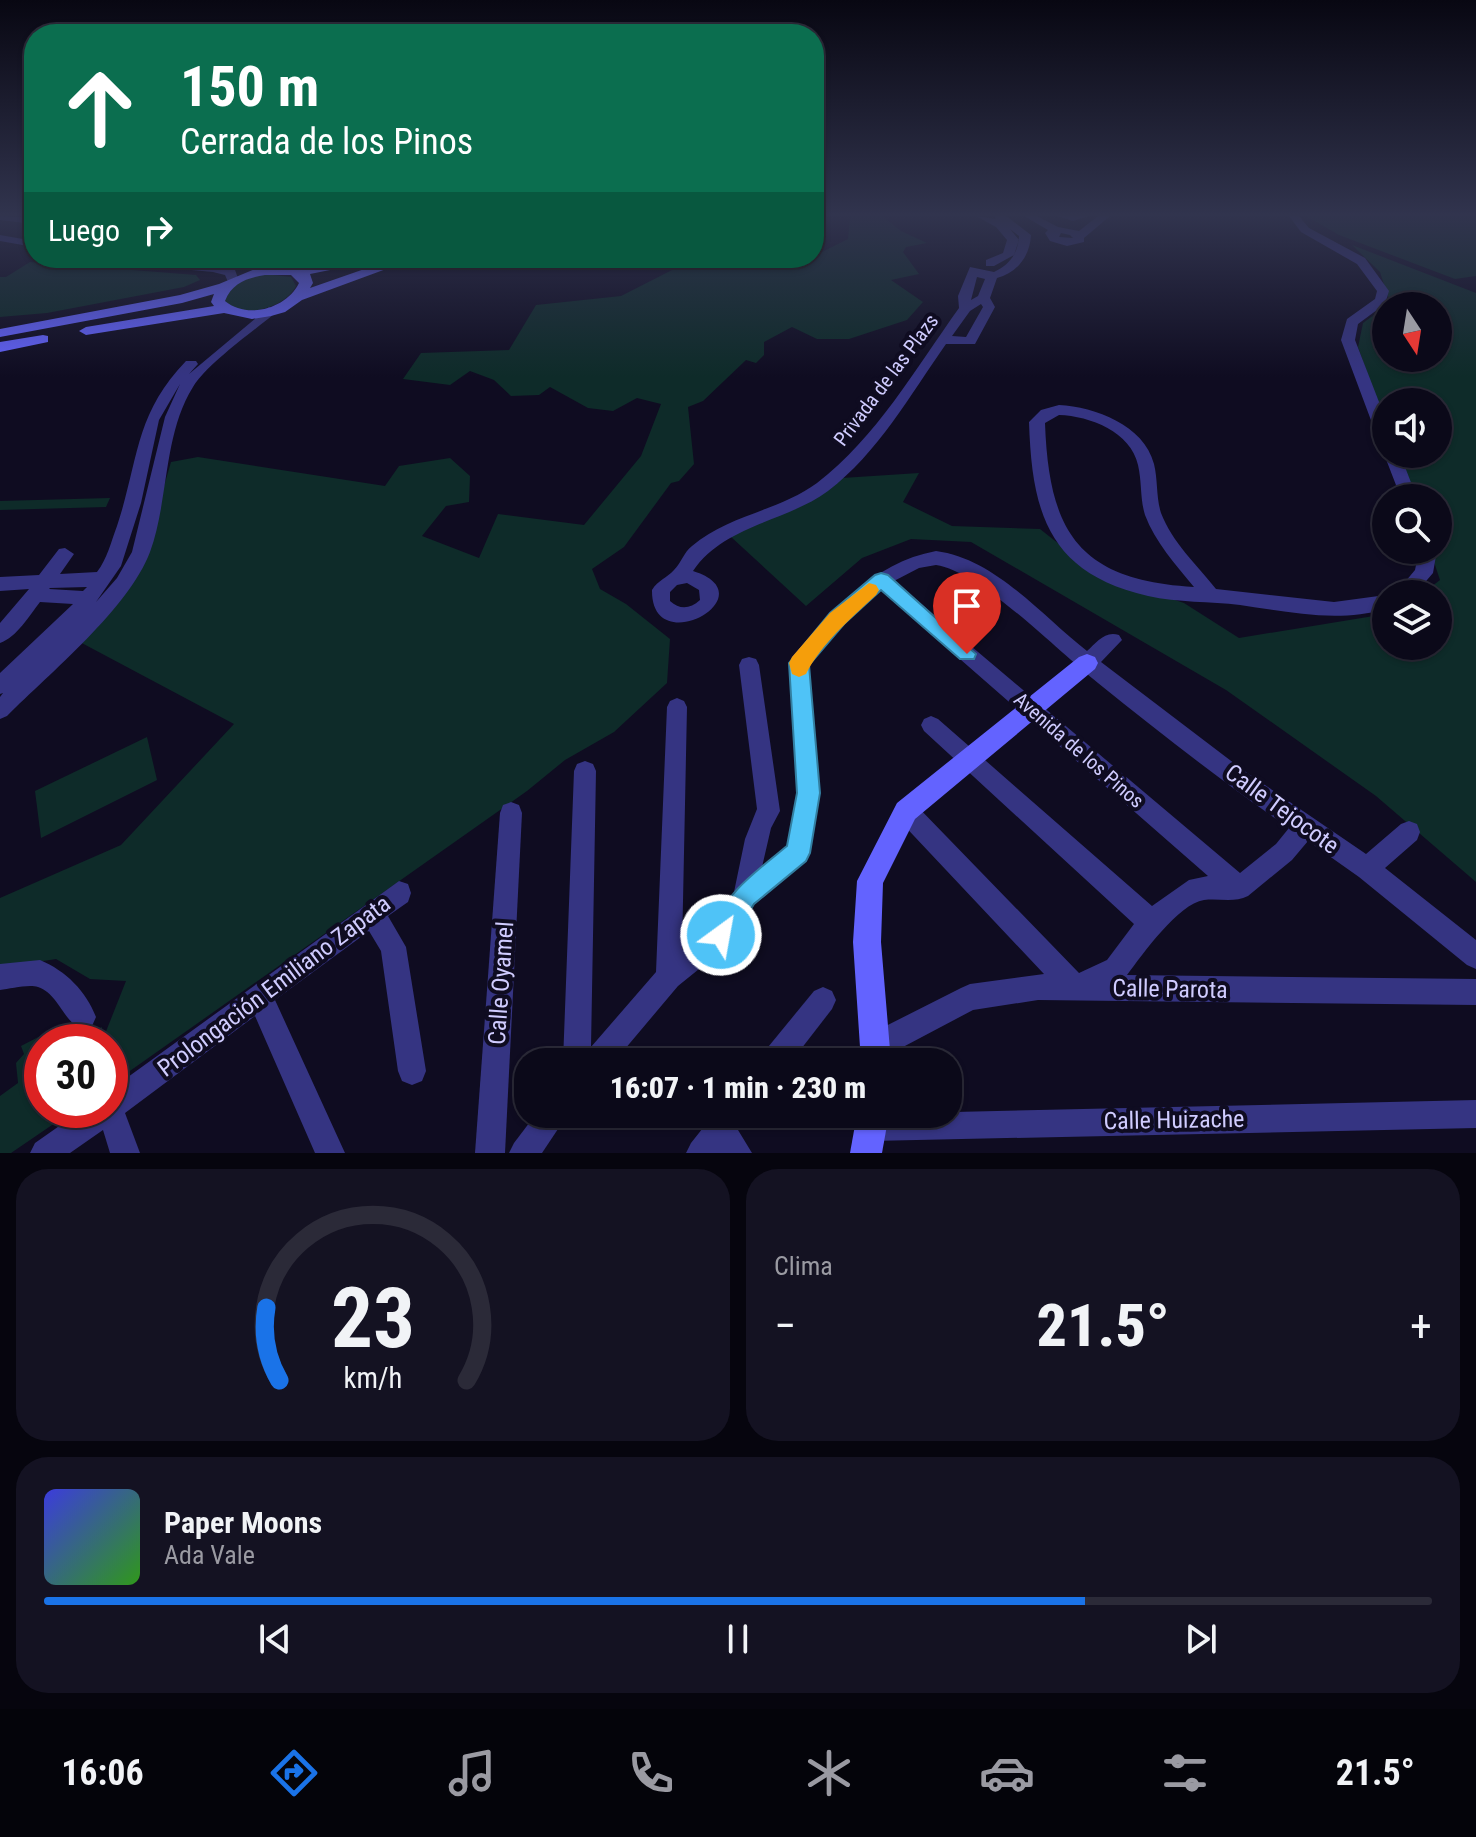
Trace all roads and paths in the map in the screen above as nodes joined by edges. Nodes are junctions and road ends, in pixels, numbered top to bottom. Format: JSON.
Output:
{"nodes":[{"id":1,"x":220,"y":270,"type":"edge"},
{"id":2,"x":278,"y":270,"type":"edge"},
{"id":3,"x":289,"y":270,"type":"edge"},
{"id":4,"x":375,"y":270,"type":"edge"},
{"id":5,"x":974,"y":270,"type":"joint"},
{"id":6,"x":1008,"y":270,"type":"edge"},
{"id":7,"x":1367,"y":270,"type":"edge"},
{"id":8,"x":992,"y":275,"type":"junction"},
{"id":9,"x":228,"y":284,"type":"junction"},
{"id":10,"x":298,"y":297,"type":"junction"},
{"id":11,"x":984,"y":298,"type":"junction"},
{"id":12,"x":965,"y":302,"type":"junction"},
{"id":13,"x":269,"y":311,"type":"junction"},
{"id":14,"x":230,"y":312,"type":"junction"},
{"id":15,"x":0,"y":333,"type":"edge"},
{"id":16,"x":942,"y":340,"type":"junction"},
{"id":17,"x":0,"y":347,"type":"edge"},
{"id":18,"x":1372,"y":403,"type":"edge"},
{"id":19,"x":65,"y":554,"type":"dead end"},
{"id":20,"x":679,"y":577,"type":"dead end"},
{"id":21,"x":102,"y":579,"type":"junction"},
{"id":22,"x":881,"y":580,"type":"junction"},
{"id":23,"x":0,"y":584,"type":"edge"},
{"id":24,"x":41,"y":588,"type":"junction"},
{"id":25,"x":1210,"y":594,"type":"junction"},
{"id":26,"x":88,"y":598,"type":"junction"},
{"id":27,"x":1372,"y":605,"type":"edge"},
{"id":28,"x":0,"y":635,"type":"edge"},
{"id":29,"x":1112,"y":640,"type":"dead end"},
{"id":30,"x":1087,"y":663,"type":"junction"},
{"id":31,"x":749,"y":665,"type":"dead end"},
{"id":32,"x":0,"y":686,"type":"edge"},
{"id":33,"x":677,"y":707,"type":"dead end"},
{"id":34,"x":1030,"y":709,"type":"junction"},
{"id":35,"x":0,"y":710,"type":"edge"},
{"id":36,"x":931,"y":725,"type":"dead end"},
{"id":37,"x":970,"y":760,"type":"junction"},
{"id":38,"x":585,"y":771,"type":"dead end"},
{"id":39,"x":906,"y":811,"type":"junction"},
{"id":40,"x":511,"y":813,"type":"dead end"},
{"id":41,"x":1306,"y":826,"type":"junction"},
{"id":42,"x":1409,"y":832,"type":"dead end"},
{"id":43,"x":1367,"y":869,"type":"junction"},
{"id":44,"x":1240,"y":888,"type":"junction"},
{"id":45,"x":399,"y":893,"type":"dead end"},
{"id":46,"x":745,"y":896,"type":"junction"},
{"id":47,"x":372,"y":913,"type":"junction"},
{"id":48,"x":1151,"y":922,"type":"junction"},
{"id":49,"x":1476,"y":956,"type":"edge"},
{"id":50,"x":0,"y":977,"type":"edge"},
{"id":51,"x":669,"y":977,"type":"junction"},
{"id":52,"x":1075,"y":988,"type":"junction"},
{"id":53,"x":1476,"y":992,"type":"edge"},
{"id":54,"x":260,"y":996,"type":"junction"},
{"id":55,"x":823,"y":1000,"type":"dead end"},
{"id":56,"x":83,"y":1017,"type":"dead end"},
{"id":57,"x":577,"y":1048,"type":"edge"},
{"id":58,"x":608,"y":1048,"type":"edge"},
{"id":59,"x":787,"y":1048,"type":"edge"},
{"id":60,"x":876,"y":1048,"type":"edge"},
{"id":61,"x":886,"y":1048,"type":"edge"},
{"id":62,"x":412,"y":1071,"type":"dead end"},
{"id":63,"x":128,"y":1095,"type":"edge"},
{"id":64,"x":1476,"y":1114,"type":"edge"},
{"id":65,"x":81,"y":1128,"type":"edge"},
{"id":66,"x":116,"y":1128,"type":"edge"},
{"id":67,"x":543,"y":1128,"type":"edge"},
{"id":68,"x":871,"y":1131,"type":"edge"},
{"id":69,"x":730,"y":1132,"type":"edge"},
{"id":70,"x":45,"y":1153,"type":"edge"},
{"id":71,"x":125,"y":1153,"type":"edge"},
{"id":72,"x":330,"y":1153,"type":"edge"},
{"id":73,"x":490,"y":1153,"type":"edge"},
{"id":74,"x":524,"y":1153,"type":"edge"},
{"id":75,"x":701,"y":1153,"type":"edge"}],
"edges":[{"from":1,"to":9,"type":"street"},
{"from":2,"to":9,"type":"street"},
{"from":3,"to":10,"type":"street"},
{"from":4,"to":10,"type":"street"},
{"from":5,"to":8,"type":"street"},
{"from":5,"to":12,"type":"street","name":"Privada de las Plazs"},
{"from":6,"to":8,"type":"street"},
{"from":7,"to":18,"type":"street"},
{"from":8,"to":11,"type":"street"},
{"from":9,"to":14,"type":"street"},
{"from":9,"to":15,"type":"street"},
{"from":10,"to":13,"type":"street"},
{"from":11,"to":12,"type":"street","name":"Privada de las Plazs"},
{"from":11,"to":16,"type":"street"},
{"from":12,"to":16,"type":"street","name":"Privada de las Plazs"},
{"from":13,"to":14,"type":"street"},
{"from":13,"to":35,"type":"street"},
{"from":14,"to":17,"type":"street"},
{"from":14,"to":21,"type":"street"},
{"from":16,"to":20,"type":"street","name":"Privada de las Plazs"},
{"from":19,"to":24,"type":"street"},
{"from":21,"to":24,"type":"street"},
{"from":21,"to":26,"type":"street"},
{"from":22,"to":30,"type":"street","name":"Calle Tejocote"},
{"from":22,"to":34,"type":"street","name":"Avenida de los Pinos"},
{"from":22,"to":46,"type":"street","name":"Calle Tejocote"},
{"from":23,"to":24,"type":"street"},
{"from":24,"to":26,"type":"street"},
{"from":24,"to":28,"type":"street"},
{"from":25,"to":25,"type":"street"},
{"from":25,"to":27,"type":"street"},
{"from":26,"to":32,"type":"street"},
{"from":29,"to":30,"type":"street"},
{"from":30,"to":34,"type":"street"},
{"from":30,"to":41,"type":"street","name":"Calle Tejocote"},
{"from":31,"to":46,"type":"street"},
{"from":33,"to":51,"type":"street"},
{"from":34,"to":37,"type":"street"},
{"from":34,"to":44,"type":"street","name":"Avenida de los Pinos"},
{"from":36,"to":37,"type":"street"},
{"from":37,"to":39,"type":"street"},
{"from":37,"to":48,"type":"street"},
{"from":38,"to":57,"type":"street"},
{"from":39,"to":52,"type":"street"},
{"from":39,"to":60,"type":"street"},
{"from":40,"to":73,"type":"street","name":"Calle Oyamel"},
{"from":41,"to":43,"type":"street","name":"Calle Tejocote"},
{"from":41,"to":44,"type":"street"},
{"from":42,"to":43,"type":"street"},
{"from":43,"to":49,"type":"street","name":"Calle Tejocote"},
{"from":44,"to":48,"type":"street"},
{"from":45,"to":47,"type":"street","name":"Prolongación Emiliano Zapata"},
{"from":46,"to":51,"type":"street"},
{"from":47,"to":54,"type":"street","name":"Prolongación Emiliano Zapata"},
{"from":47,"to":62,"type":"street"},
{"from":48,"to":52,"type":"street"},
{"from":50,"to":56,"type":"street"},
{"from":51,"to":58,"type":"street"},
{"from":52,"to":53,"type":"street","name":"Calle Parota"},
{"from":52,"to":61,"type":"street","name":"Calle Parota"},
{"from":54,"to":63,"type":"street","name":"Prolongación Emiliano Zapata"},
{"from":54,"to":72,"type":"street"},
{"from":55,"to":59,"type":"street"},
{"from":64,"to":68,"type":"street","name":"Calle Huizache"},
{"from":65,"to":70,"type":"street","name":"Prolongación Emiliano Zapata"},
{"from":66,"to":71,"type":"street"},
{"from":67,"to":74,"type":"street"},
{"from":69,"to":75,"type":"street"}]}
